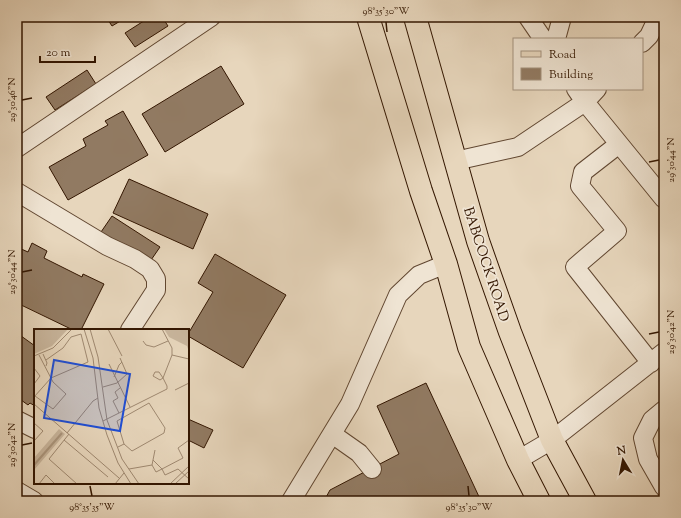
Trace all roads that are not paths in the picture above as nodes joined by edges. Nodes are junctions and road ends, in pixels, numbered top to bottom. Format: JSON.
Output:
{"nodes":[{"id":1,"x":211,"y":17,"type":"edge"},
{"id":2,"x":368,"y":17,"type":"edge"},
{"id":3,"x":414,"y":17,"type":"edge"},
{"id":4,"x":528,"y":17,"type":"edge"},
{"id":5,"x":562,"y":17,"type":"edge"},
{"id":6,"x":658,"y":17,"type":"edge"},
{"id":7,"x":541,"y":38,"type":"edge"},
{"id":8,"x":556,"y":38,"type":"edge"},
{"id":9,"x":643,"y":42,"type":"edge"},
{"id":10,"x":594,"y":90,"type":"edge"},
{"id":11,"x":580,"y":95,"type":"edge"},
{"id":12,"x":619,"y":144,"type":"junction"},
{"id":13,"x":17,"y":148,"type":"edge"},
{"id":14,"x":455,"y":160,"type":"junction"},
{"id":15,"x":17,"y":192,"type":"edge"},
{"id":16,"x":664,"y":199,"type":"edge"},
{"id":17,"x":446,"y":264,"type":"junction"},
{"id":18,"x":131,"y":329,"type":"edge"},
{"id":19,"x":657,"y":358,"type":"edge"},
{"id":20,"x":664,"y":410,"type":"edge"},
{"id":21,"x":17,"y":420,"type":"edge"},
{"id":22,"x":34,"y":428,"type":"edge"},
{"id":23,"x":332,"y":434,"type":"junction"},
{"id":24,"x":552,"y":440,"type":"junction"},
{"id":25,"x":518,"y":460,"type":"junction"},
{"id":26,"x":372,"y":468,"type":"dead end"},
{"id":27,"x":664,"y":487,"type":"edge"},
{"id":28,"x":17,"y":491,"type":"edge"},
{"id":29,"x":34,"y":501,"type":"edge"},
{"id":30,"x":291,"y":501,"type":"edge"},
{"id":31,"x":539,"y":501,"type":"edge"},
{"id":32,"x":585,"y":501,"type":"edge"}],
"edges":[{"from":1,"to":13,"type":"street"},
{"from":2,"to":17,"type":"main road"},
{"from":3,"to":14,"type":"main road","name":"BABCOCK ROAD"},
{"from":4,"to":7,"type":"street"},
{"from":5,"to":8,"type":"street"},
{"from":6,"to":9,"type":"street"},
{"from":10,"to":11,"type":"street"},
{"from":11,"to":12,"type":"street"},
{"from":11,"to":14,"type":"street"},
{"from":12,"to":16,"type":"street"},
{"from":12,"to":19,"type":"street"},
{"from":14,"to":24,"type":"main road","name":"BABCOCK ROAD"},
{"from":15,"to":18,"type":"street"},
{"from":17,"to":23,"type":"street"},
{"from":17,"to":25,"type":"main road"},
{"from":19,"to":24,"type":"street"},
{"from":20,"to":27,"type":"street"},
{"from":21,"to":22,"type":"street"},
{"from":23,"to":26,"type":"street"},
{"from":23,"to":30,"type":"street"},
{"from":24,"to":25,"type":"street"},
{"from":24,"to":32,"type":"main road","name":"BABCOCK ROAD"},
{"from":25,"to":31,"type":"main road"},
{"from":28,"to":29,"type":"street"}]}
